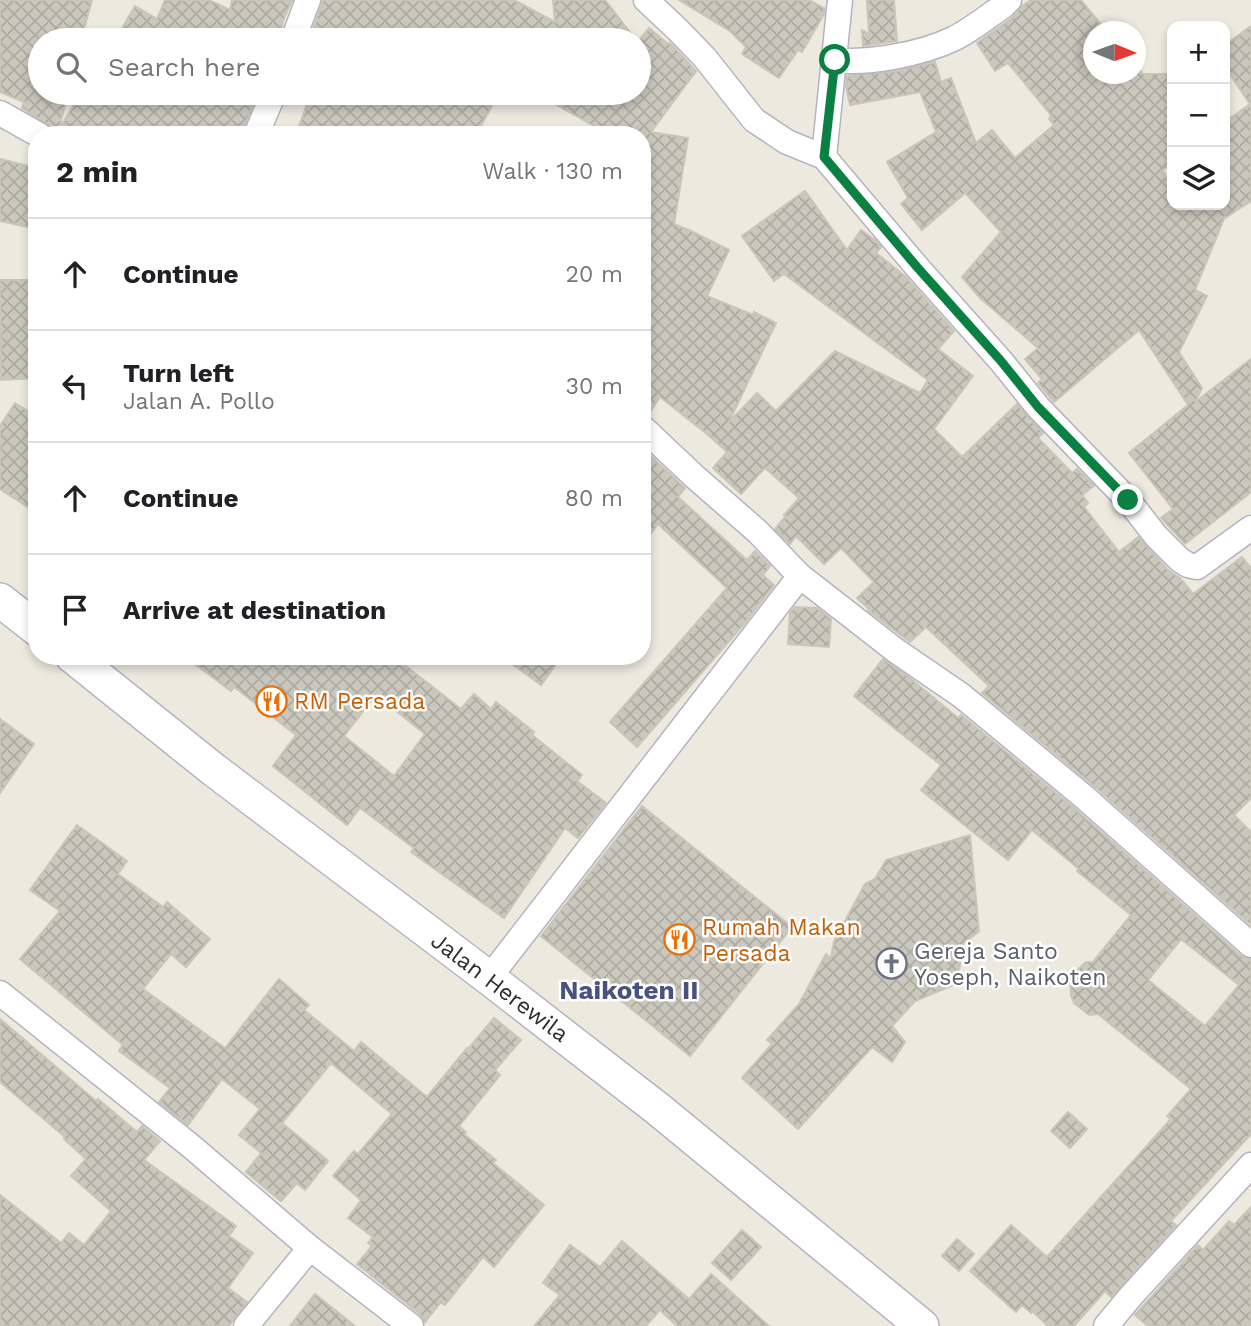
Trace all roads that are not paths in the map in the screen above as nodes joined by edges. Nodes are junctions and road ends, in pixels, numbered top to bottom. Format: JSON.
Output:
{"nodes":[{"id":1,"x":308,"y":0,"type":"edge"},
{"id":2,"x":646,"y":0,"type":"edge"},
{"id":3,"x":840,"y":0,"type":"edge"},
{"id":4,"x":1009,"y":0,"type":"edge"},
{"id":5,"x":298,"y":28,"type":"edge"},
{"id":6,"x":835,"y":60,"type":"junction"},
{"id":7,"x":269,"y":105,"type":"edge"},
{"id":8,"x":0,"y":113,"type":"edge"},
{"id":9,"x":260,"y":126,"type":"edge"},
{"id":10,"x":28,"y":129,"type":"edge"},
{"id":11,"x":824,"y":157,"type":"junction"},
{"id":12,"x":651,"y":435,"type":"edge"},
{"id":13,"x":1251,"y":528,"type":"edge"},
{"id":14,"x":800,"y":576,"type":"junction"},
{"id":15,"x":0,"y":600,"type":"edge"},
{"id":16,"x":28,"y":622,"type":"edge"},
{"id":17,"x":83,"y":665,"type":"edge"},
{"id":18,"x":1251,"y":945,"type":"edge"},
{"id":19,"x":489,"y":978,"type":"junction"},
{"id":20,"x":0,"y":993,"type":"edge"},
{"id":21,"x":1251,"y":1165,"type":"edge"},
{"id":22,"x":310,"y":1248,"type":"junction"},
{"id":23,"x":246,"y":1326,"type":"edge"},
{"id":24,"x":411,"y":1326,"type":"edge"},
{"id":25,"x":922,"y":1326,"type":"edge"},
{"id":26,"x":1106,"y":1326,"type":"edge"}],
"edges":[{"from":1,"to":5,"type":"street"},
{"from":2,"to":11,"type":"street"},
{"from":3,"to":6,"type":"street"},
{"from":4,"to":6,"type":"street"},
{"from":6,"to":11,"type":"street"},
{"from":7,"to":9,"type":"street"},
{"from":8,"to":10,"type":"street"},
{"from":11,"to":13,"type":"street"},
{"from":12,"to":14,"type":"street"},
{"from":14,"to":18,"type":"street"},
{"from":14,"to":19,"type":"street"},
{"from":15,"to":16,"type":"main road"},
{"from":17,"to":19,"type":"main road","name":"Jalan Herewila"},
{"from":19,"to":25,"type":"main road","name":"Jalan Herewila"},
{"from":20,"to":22,"type":"street"},
{"from":21,"to":26,"type":"street"},
{"from":22,"to":23,"type":"street"},
{"from":22,"to":24,"type":"street"}]}
